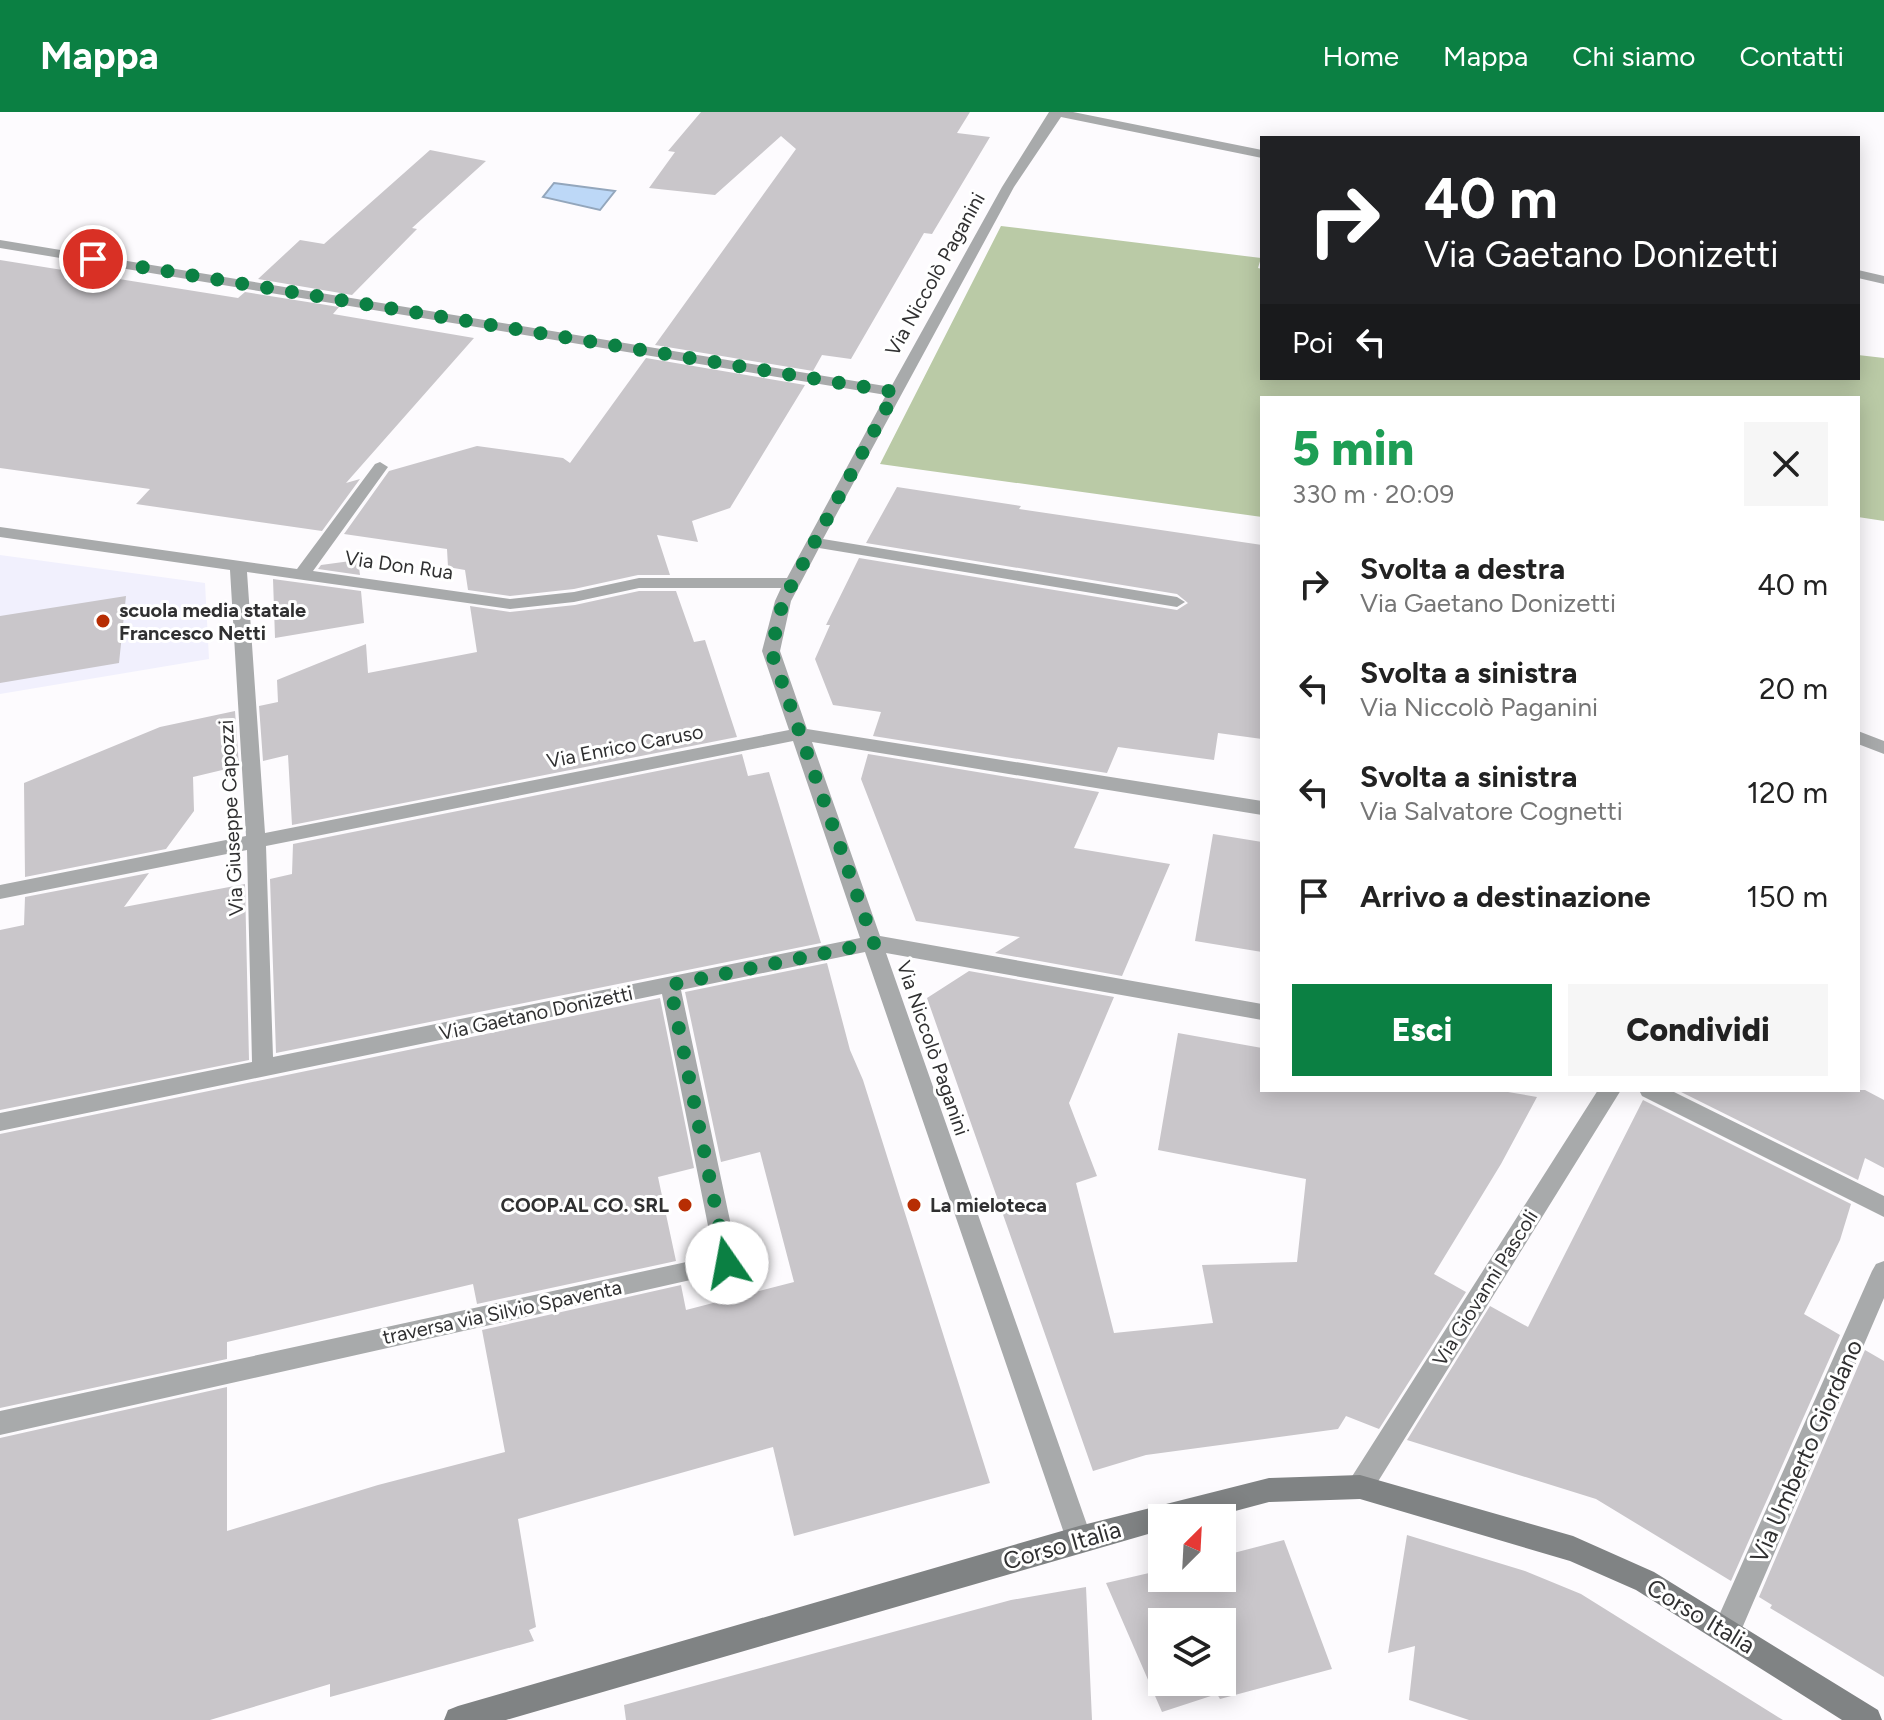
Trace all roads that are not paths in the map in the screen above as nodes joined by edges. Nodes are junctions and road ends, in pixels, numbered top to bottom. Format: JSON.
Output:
{"nodes":[{"id":1,"x":1056,"y":113,"type":"edge"},
{"id":2,"x":1260,"y":154,"type":"edge"},
{"id":3,"x":0,"y":244,"type":"edge"},
{"id":4,"x":1860,"y":274,"type":"edge"},
{"id":5,"x":1884,"y":280,"type":"edge"},
{"id":6,"x":895,"y":392,"type":"junction"},
{"id":7,"x":380,"y":467,"type":"dead end"},
{"id":8,"x":0,"y":532,"type":"edge"},
{"id":9,"x":813,"y":542,"type":"junction"},
{"id":10,"x":238,"y":565,"type":"junction"},
{"id":11,"x":302,"y":574,"type":"junction"},
{"id":12,"x":792,"y":583,"type":"junction"},
{"id":13,"x":1177,"y":602,"type":"dead end"},
{"id":14,"x":800,"y":734,"type":"junction"},
{"id":15,"x":1860,"y":738,"type":"edge"},
{"id":16,"x":1884,"y":748,"type":"edge"},
{"id":17,"x":1260,"y":808,"type":"edge"},
{"id":18,"x":256,"y":841,"type":"junction"},
{"id":19,"x":0,"y":892,"type":"edge"},
{"id":20,"x":874,"y":943,"type":"junction"},
{"id":21,"x":670,"y":985,"type":"junction"},
{"id":22,"x":1260,"y":1012,"type":"edge"},
{"id":23,"x":263,"y":1069,"type":"junction"},
{"id":24,"x":1609,"y":1092,"type":"edge"},
{"id":25,"x":1654,"y":1092,"type":"edge"},
{"id":26,"x":0,"y":1122,"type":"edge"},
{"id":27,"x":1884,"y":1207,"type":"edge"},
{"id":28,"x":1884,"y":1271,"type":"edge"},
{"id":29,"x":0,"y":1423,"type":"edge"},
{"id":30,"x":1360,"y":1487,"type":"junction"},
{"id":31,"x":1079,"y":1539,"type":"junction"},
{"id":32,"x":1727,"y":1630,"type":"junction"},
{"id":33,"x":458,"y":1720,"type":"edge"},
{"id":34,"x":1868,"y":1720,"type":"edge"}],
"edges":[{"from":1,"to":2,"type":"street"},
{"from":1,"to":6,"type":"street","name":"Via Niccolò Paganini"},
{"from":3,"to":6,"type":"street"},
{"from":4,"to":5,"type":"street"},
{"from":6,"to":9,"type":"street","name":"Via Niccolò Paganini"},
{"from":7,"to":11,"type":"street"},
{"from":8,"to":10,"type":"street","name":"Via Don Rua"},
{"from":9,"to":12,"type":"street","name":"Via Niccolò Paganini"},
{"from":9,"to":13,"type":"street"},
{"from":10,"to":11,"type":"street","name":"Via Don Rua"},
{"from":10,"to":18,"type":"street","name":"Via Giuseppe Capozzi"},
{"from":11,"to":12,"type":"street","name":"Via Don Rua"},
{"from":12,"to":14,"type":"street","name":"Via Niccolò Paganini"},
{"from":14,"to":17,"type":"street","name":"Via Enrico Caruso"},
{"from":14,"to":18,"type":"street","name":"Via Enrico Caruso"},
{"from":14,"to":20,"type":"street","name":"Via Niccolò Paganini"},
{"from":15,"to":16,"type":"street"},
{"from":18,"to":19,"type":"street","name":"Via Enrico Caruso"},
{"from":18,"to":23,"type":"street","name":"Via Giuseppe Capozzi"},
{"from":20,"to":21,"type":"street","name":"Via Gaetano Donizetti"},
{"from":20,"to":22,"type":"street","name":"Via Gaetano Donizetti"},
{"from":20,"to":31,"type":"street","name":"Via Niccolò Paganini"},
{"from":21,"to":23,"type":"street","name":"Via Gaetano Donizetti"},
{"from":21,"to":29,"type":"street","name":"traversa via Silvio Spaventa"},
{"from":23,"to":26,"type":"street","name":"Via Gaetano Donizetti"},
{"from":24,"to":30,"type":"street","name":"Via Giovanni Pascoli"},
{"from":25,"to":27,"type":"street"},
{"from":28,"to":32,"type":"street","name":"Via Umberto Giordano"},
{"from":30,"to":31,"type":"main road","name":"Corso Italia"},
{"from":30,"to":32,"type":"main road","name":"Corso Italia"},
{"from":31,"to":33,"type":"main road","name":"Corso Italia"},
{"from":32,"to":34,"type":"main road","name":"Corso Italia"}]}
